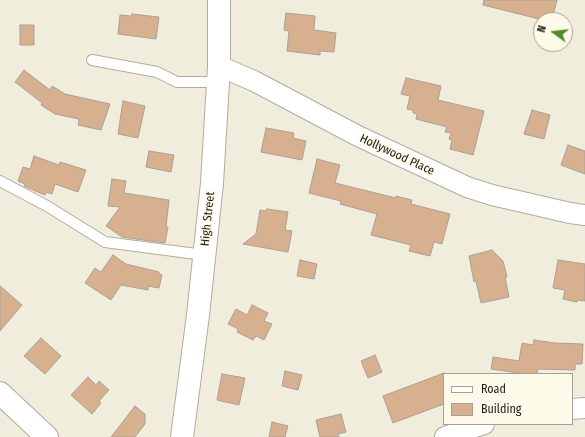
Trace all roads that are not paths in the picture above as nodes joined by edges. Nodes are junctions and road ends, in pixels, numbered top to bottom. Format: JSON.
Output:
{"nodes":[{"id":1,"x":219,"y":0,"type":"edge"},
{"id":2,"x":92,"y":60,"type":"dead end"},
{"id":3,"x":219,"y":74,"type":"junction"},
{"id":4,"x":0,"y":181,"type":"edge"},
{"id":5,"x":585,"y":215,"type":"edge"},
{"id":6,"x":204,"y":255,"type":"junction"},
{"id":7,"x":0,"y":393,"type":"edge"},
{"id":8,"x":585,"y":408,"type":"edge"},
{"id":9,"x":573,"y":409,"type":"edge"},
{"id":10,"x":481,"y":425,"type":"edge"},
{"id":11,"x":47,"y":437,"type":"edge"},
{"id":12,"x":182,"y":437,"type":"edge"},
{"id":13,"x":445,"y":437,"type":"edge"}],
"edges":[{"from":1,"to":3,"type":"main road","name":"High Street"},
{"from":2,"to":3,"type":"lane"},
{"from":3,"to":5,"type":"street","name":"Hollywood Place"},
{"from":3,"to":6,"type":"main road","name":"High Street"},
{"from":4,"to":6,"type":"lane"},
{"from":6,"to":12,"type":"main road","name":"High Street"},
{"from":7,"to":11,"type":"main road"},
{"from":8,"to":9,"type":"street"},
{"from":10,"to":13,"type":"street"}]}
